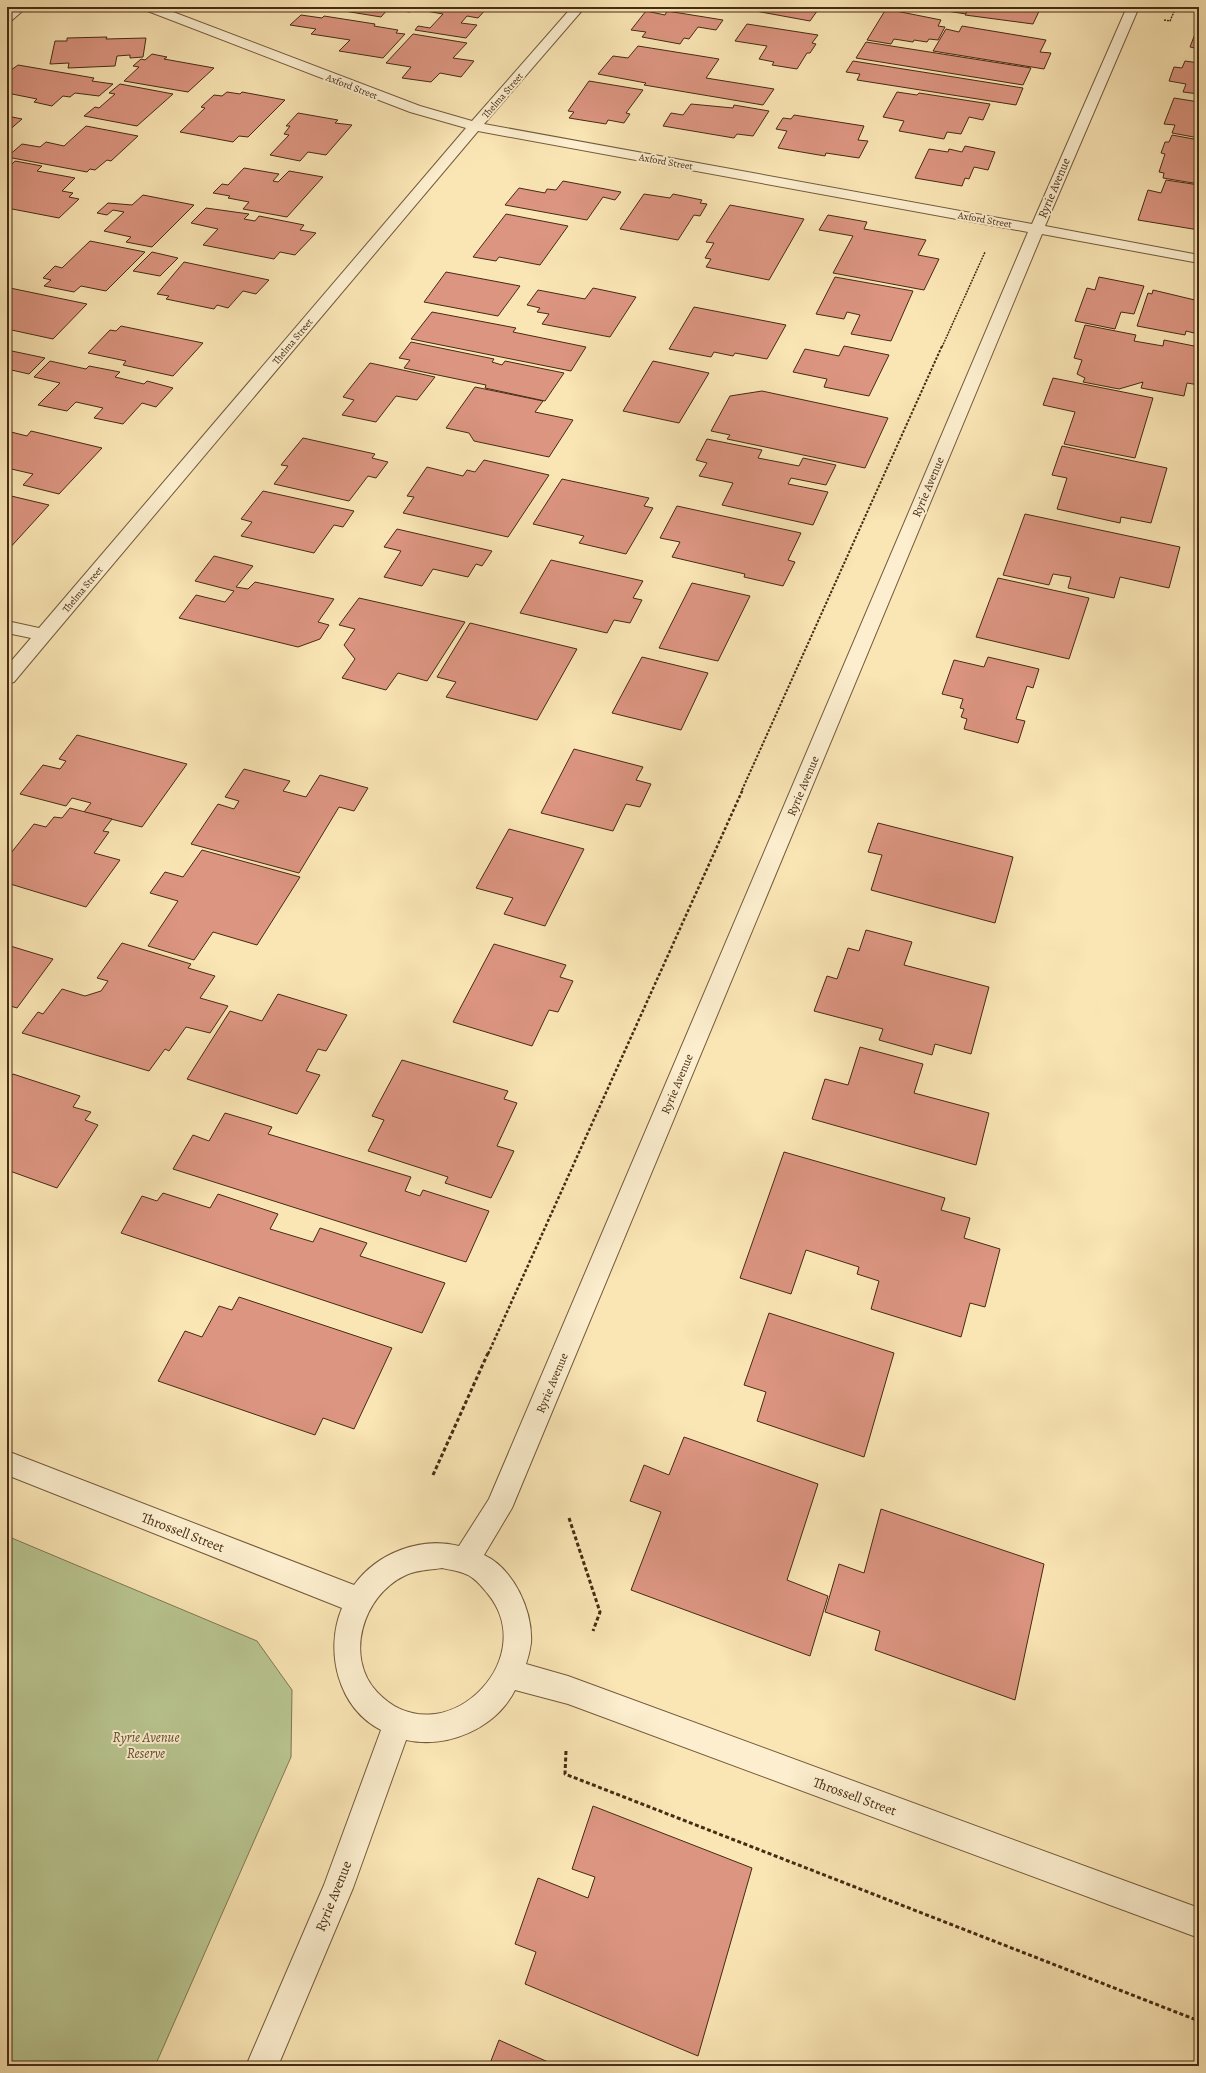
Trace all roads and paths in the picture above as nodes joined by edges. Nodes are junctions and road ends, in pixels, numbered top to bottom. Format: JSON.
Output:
{"nodes":[{"id":1,"x":21,"y":7,"type":"edge"},
{"id":2,"x":149,"y":7,"type":"edge"},
{"id":3,"x":579,"y":7,"type":"edge"},
{"id":4,"x":1133,"y":7,"type":"edge"},
{"id":5,"x":7,"y":18,"type":"edge"},
{"id":6,"x":475,"y":126,"type":"junction"},
{"id":7,"x":1037,"y":228,"type":"junction"},
{"id":8,"x":1026,"y":254,"type":"junction"},
{"id":9,"x":1199,"y":259,"type":"edge"},
{"id":10,"x":7,"y":626,"type":"edge"},
{"id":11,"x":44,"y":635,"type":"junction"},
{"id":12,"x":7,"y":678,"type":"edge"},
{"id":13,"x":7,"y":1463,"type":"edge"},
{"id":14,"x":433,"y":1475,"type":"dead end"},
{"id":15,"x":569,"y":1518,"type":"dead end"},
{"id":16,"x":466,"y":1560,"type":"junction"},
{"id":17,"x":359,"y":1601,"type":"junction"},
{"id":18,"x":593,"y":1631,"type":"dead end"},
{"id":19,"x":510,"y":1674,"type":"junction"},
{"id":20,"x":398,"y":1724,"type":"junction"},
{"id":21,"x":566,"y":1751,"type":"dead end"},
{"id":22,"x":1199,"y":1923,"type":"edge"},
{"id":23,"x":1199,"y":2021,"type":"edge"},
{"id":24,"x":262,"y":2066,"type":"edge"}],
"edges":[{"from":1,"to":5,"type":"street"},
{"from":2,"to":6,"type":"street","name":"Axford Street"},
{"from":3,"to":6,"type":"street","name":"Thelma Street"},
{"from":4,"to":7,"type":"street","name":"Ryrie Avenue"},
{"from":6,"to":7,"type":"street","name":"Axford Street"},
{"from":6,"to":11,"type":"street","name":"Thelma Street"},
{"from":7,"to":8,"type":"street","name":"Ryrie Avenue"},
{"from":7,"to":9,"type":"street","name":"Axford Street"},
{"from":8,"to":14,"type":"path"},
{"from":8,"to":16,"type":"street","name":"Ryrie Avenue"},
{"from":10,"to":11,"type":"street"},
{"from":11,"to":12,"type":"street","name":"Thelma Street"},
{"from":13,"to":17,"type":"street","name":"Throssell Street"},
{"from":15,"to":18,"type":"path"},
{"from":16,"to":17,"type":"street"},
{"from":16,"to":19,"type":"street"},
{"from":17,"to":20,"type":"street"},
{"from":19,"to":20,"type":"street"},
{"from":19,"to":22,"type":"street","name":"Throssell Street"},
{"from":20,"to":24,"type":"street","name":"Ryrie Avenue"},
{"from":21,"to":23,"type":"path"}]}
